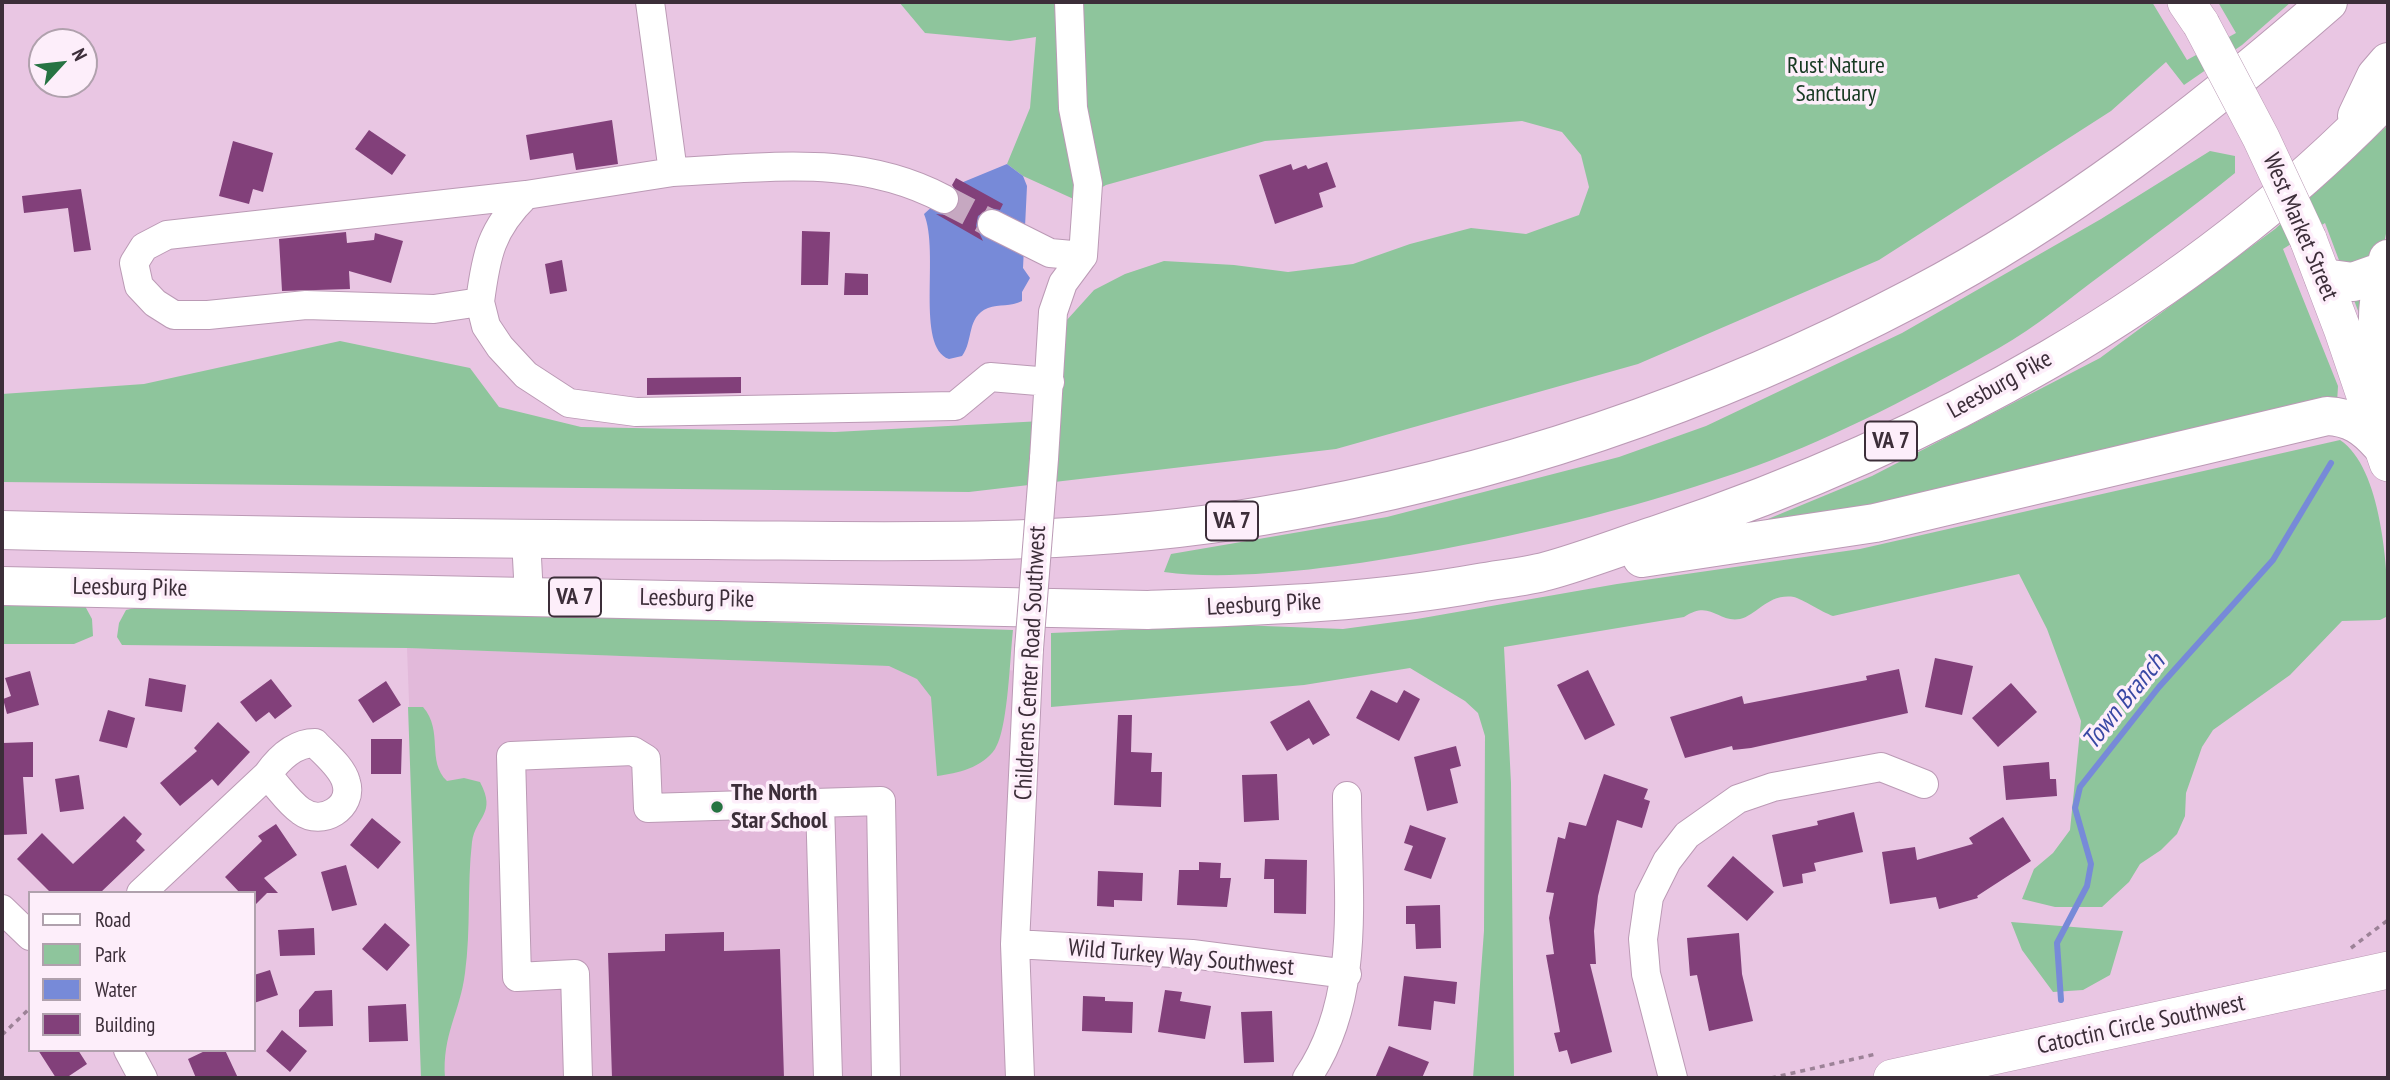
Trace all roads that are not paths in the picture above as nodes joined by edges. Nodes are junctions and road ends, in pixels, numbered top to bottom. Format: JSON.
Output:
{"nodes":[{"id":1,"x":650,"y":2,"type":"edge"},
{"id":2,"x":1069,"y":2,"type":"edge"},
{"id":3,"x":2328,"y":2,"type":"edge"},
{"id":4,"x":2194,"y":13,"type":"edge"},
{"id":5,"x":2388,"y":62,"type":"edge"},
{"id":6,"x":2388,"y":96,"type":"edge"},
{"id":7,"x":2346,"y":141,"type":"junction"},
{"id":8,"x":673,"y":172,"type":"junction"},
{"id":9,"x":526,"y":195,"type":"junction"},
{"id":10,"x":941,"y":197,"type":"tunnel mouth"},
{"id":11,"x":992,"y":224,"type":"tunnel mouth"},
{"id":12,"x":1083,"y":256,"type":"junction"},
{"id":13,"x":2386,"y":265,"type":"edge"},
{"id":14,"x":2324,"y":278,"type":"junction"},
{"id":15,"x":480,"y":302,"type":"junction"},
{"id":16,"x":1050,"y":382,"type":"junction"},
{"id":17,"x":2386,"y":443,"type":"edge"},
{"id":18,"x":2,"y":530,"type":"edge"},
{"id":19,"x":526,"y":539,"type":"junction"},
{"id":20,"x":1546,"y":571,"type":"junction"},
{"id":21,"x":2,"y":586,"type":"edge"},
{"id":22,"x":529,"y":596,"type":"junction"},
{"id":23,"x":267,"y":775,"type":"dead end"},
{"id":24,"x":1924,"y":783,"type":"dead end"},
{"id":25,"x":1347,"y":796,"type":"dead end"},
{"id":26,"x":820,"y":803,"type":"junction"},
{"id":27,"x":143,"y":891,"type":"edge"},
{"id":28,"x":2,"y":909,"type":"edge"},
{"id":29,"x":28,"y":934,"type":"edge"},
{"id":30,"x":1015,"y":944,"type":"junction"},
{"id":31,"x":2388,"y":970,"type":"edge"},
{"id":32,"x":1347,"y":974,"type":"junction"},
{"id":33,"x":129,"y":1052,"type":"edge"},
{"id":34,"x":143,"y":1078,"type":"edge"},
{"id":35,"x":578,"y":1078,"type":"edge"},
{"id":36,"x":828,"y":1078,"type":"edge"},
{"id":37,"x":886,"y":1078,"type":"edge"},
{"id":38,"x":1020,"y":1078,"type":"edge"},
{"id":39,"x":1307,"y":1078,"type":"edge"},
{"id":40,"x":1673,"y":1078,"type":"edge"},
{"id":41,"x":1892,"y":1078,"type":"edge"}],
"edges":[{"from":1,"to":8,"type":"street"},
{"from":2,"to":12,"type":"street"},
{"from":3,"to":19,"type":"highway","number":"VA 7"},
{"from":4,"to":14,"type":"main road","name":"West Market Street","bridge":true},
{"from":5,"to":7,"type":"highway"},
{"from":6,"to":7,"type":"highway","name":"Leesburg Pike","number":"VA 7"},
{"from":7,"to":20,"type":"highway","name":"Leesburg Pike","number":"VA 7"},
{"from":8,"to":9,"type":"street"},
{"from":8,"to":10,"type":"street"},
{"from":9,"to":15,"type":"street"},
{"from":9,"to":15,"type":"street"},
{"from":11,"to":12,"type":"street"},
{"from":12,"to":16,"type":"street","name":"Childrens Center Road Southwest"},
{"from":13,"to":14,"type":"highway"},
{"from":13,"to":17,"type":"highway"},
{"from":14,"to":17,"type":"main road","name":"West Market Street"},
{"from":15,"to":16,"type":"street"},
{"from":16,"to":30,"type":"street","name":"Childrens Center Road Southwest","bridge":true},
{"from":17,"to":20,"type":"highway"},
{"from":18,"to":19,"type":"highway","number":"VA 7"},
{"from":19,"to":22,"type":"street"},
{"from":20,"to":22,"type":"highway","name":"Leesburg Pike","number":"VA 7"},
{"from":21,"to":22,"type":"highway","name":"Leesburg Pike","number":"VA 7"},
{"from":23,"to":27,"type":"street"},
{"from":24,"to":40,"type":"street"},
{"from":25,"to":32,"type":"street"},
{"from":26,"to":35,"type":"street"},
{"from":26,"to":36,"type":"street"},
{"from":26,"to":37,"type":"street"},
{"from":28,"to":29,"type":"street"},
{"from":30,"to":32,"type":"street","name":"Wild Turkey Way Southwest"},
{"from":30,"to":38,"type":"street","name":"Childrens Center Road Southwest"},
{"from":31,"to":41,"type":"main road","name":"Catoctin Circle Southwest"},
{"from":32,"to":39,"type":"street"},
{"from":33,"to":34,"type":"street"}]}
